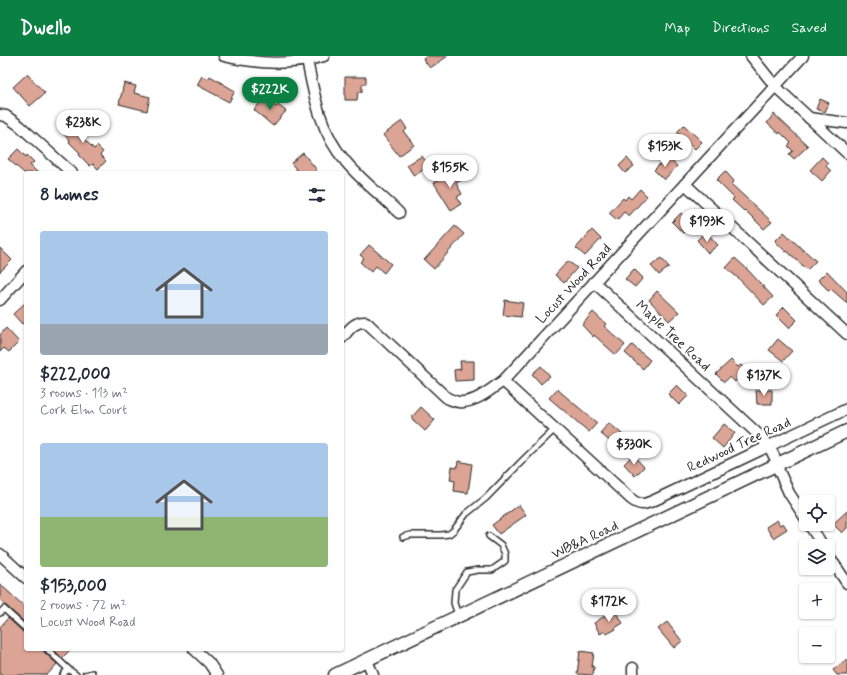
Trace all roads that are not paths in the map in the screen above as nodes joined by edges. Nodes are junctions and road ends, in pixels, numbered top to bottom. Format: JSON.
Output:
{"nodes":[{"id":1,"x":224,"y":56,"type":"edge"},
{"id":2,"x":324,"y":56,"type":"edge"},
{"id":3,"x":751,"y":56,"type":"edge"},
{"id":4,"x":803,"y":56,"type":"edge"},
{"id":5,"x":307,"y":60,"type":"junction"},
{"id":6,"x":775,"y":86,"type":"junction"},
{"id":7,"x":0,"y":115,"type":"edge"},
{"id":8,"x":809,"y":118,"type":"junction"},
{"id":9,"x":847,"y":123,"type":"edge"},
{"id":10,"x":847,"y":153,"type":"edge"},
{"id":11,"x":70,"y":171,"type":"edge"},
{"id":12,"x":685,"y":184,"type":"junction"},
{"id":13,"x":399,"y":213,"type":"dead end"},
{"id":14,"x":24,"y":273,"type":"edge"},
{"id":15,"x":594,"y":282,"type":"junction"},
{"id":16,"x":0,"y":300,"type":"edge"},
{"id":17,"x":847,"y":334,"type":"edge"},
{"id":18,"x":344,"y":336,"type":"edge"},
{"id":19,"x":503,"y":381,"type":"junction"},
{"id":20,"x":847,"y":409,"type":"edge"},
{"id":21,"x":555,"y":429,"type":"junction"},
{"id":22,"x":847,"y":431,"type":"edge"},
{"id":23,"x":768,"y":447,"type":"junction"},
{"id":24,"x":777,"y":464,"type":"junction"},
{"id":25,"x":799,"y":508,"type":"edge"},
{"id":26,"x":490,"y":536,"type":"dead end"},
{"id":27,"x":403,"y":537,"type":"dead end"},
{"id":28,"x":0,"y":554,"type":"edge"},
{"id":29,"x":835,"y":565,"type":"edge"},
{"id":30,"x":24,"y":576,"type":"edge"},
{"id":31,"x":847,"y":583,"type":"edge"},
{"id":32,"x":0,"y":613,"type":"edge"},
{"id":33,"x":458,"y":616,"type":"junction"},
{"id":34,"x":24,"y":627,"type":"edge"},
{"id":35,"x":49,"y":651,"type":"edge"},
{"id":36,"x":196,"y":651,"type":"edge"},
{"id":37,"x":367,"y":660,"type":"junction"},
{"id":38,"x":68,"y":669,"type":"junction"},
{"id":39,"x":92,"y":673,"type":"dead end"},
{"id":40,"x":63,"y":675,"type":"edge"},
{"id":41,"x":76,"y":675,"type":"edge"},
{"id":42,"x":85,"y":675,"type":"edge"},
{"id":43,"x":217,"y":675,"type":"edge"},
{"id":44,"x":335,"y":675,"type":"edge"},
{"id":45,"x":374,"y":675,"type":"edge"}],
"edges":[{"from":1,"to":5,"type":"street"},
{"from":2,"to":5,"type":"street"},
{"from":3,"to":6,"type":"street"},
{"from":4,"to":6,"type":"street","name":"Locust Wood Road"},
{"from":5,"to":13,"type":"street"},
{"from":6,"to":8,"type":"street"},
{"from":6,"to":12,"type":"street","name":"Locust Wood Road"},
{"from":7,"to":11,"type":"street"},
{"from":8,"to":9,"type":"street"},
{"from":8,"to":10,"type":"street"},
{"from":12,"to":15,"type":"street","name":"Locust Wood Road"},
{"from":12,"to":17,"type":"street"},
{"from":14,"to":16,"type":"street"},
{"from":15,"to":19,"type":"street","name":"Locust Wood Road"},
{"from":15,"to":23,"type":"street","name":"Maple Tree Road"},
{"from":18,"to":19,"type":"street","name":"Locust Wood Road"},
{"from":19,"to":21,"type":"street"},
{"from":20,"to":23,"type":"street","name":"Redwood Tree Road"},
{"from":21,"to":23,"type":"street","name":"Redwood Tree Road"},
{"from":21,"to":27,"type":"lane"},
{"from":22,"to":24,"type":"street","name":"WB&A Road"},
{"from":23,"to":24,"type":"street","name":"Maple Tree Road"},
{"from":24,"to":25,"type":"street","name":"Maple Tree Road"},
{"from":24,"to":33,"type":"street","name":"WB&A Road"},
{"from":26,"to":33,"type":"lane"},
{"from":28,"to":30,"type":"street"},
{"from":29,"to":31,"type":"street"},
{"from":32,"to":34,"type":"lane"},
{"from":33,"to":37,"type":"street","name":"WB&A Road"},
{"from":35,"to":38,"type":"lane"},
{"from":36,"to":43,"type":"street"},
{"from":37,"to":44,"type":"street","name":"WB&A Road"},
{"from":37,"to":45,"type":"street"},
{"from":38,"to":40,"type":"lane"},
{"from":38,"to":41,"type":"lane"},
{"from":39,"to":42,"type":"lane"}]}
